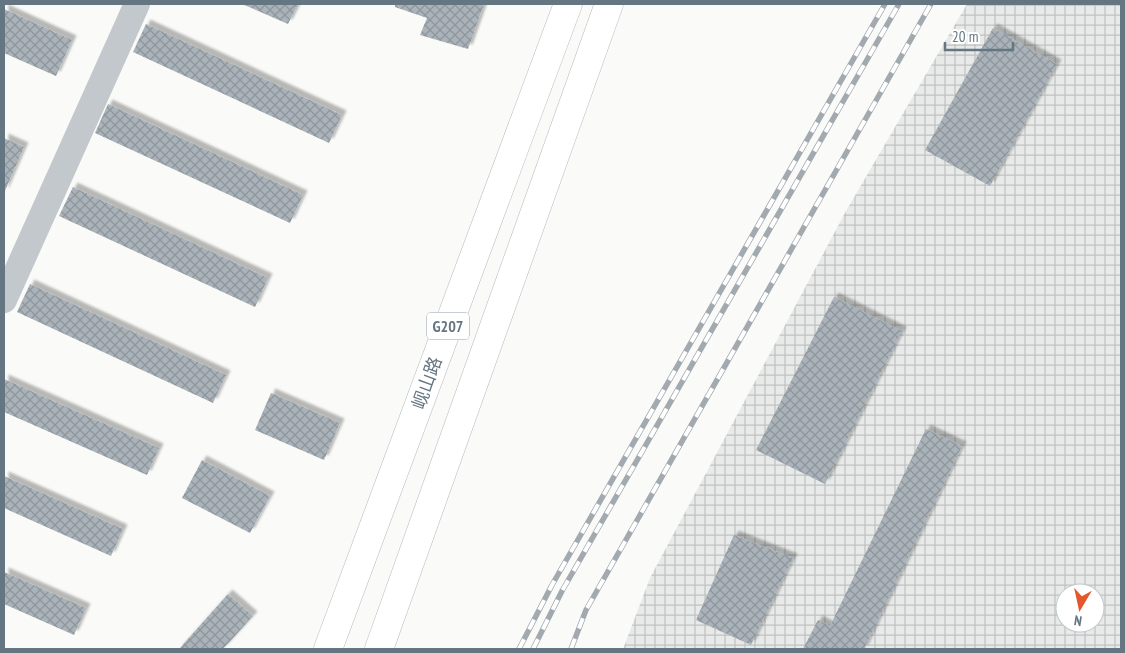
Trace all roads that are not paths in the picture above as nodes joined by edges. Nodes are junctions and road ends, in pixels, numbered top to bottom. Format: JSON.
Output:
{"nodes":[{"id":1,"x":137,"y":4,"type":"edge"},
{"id":2,"x":568,"y":4,"type":"edge"},
{"id":3,"x":609,"y":4,"type":"edge"},
{"id":4,"x":4,"y":300,"type":"edge"},
{"id":5,"x":328,"y":649,"type":"edge"},
{"id":6,"x":379,"y":649,"type":"edge"}],
"edges":[{"from":1,"to":4,"type":"street"},
{"from":2,"to":5,"type":"highway","name":"岘山路","number":"G207"},
{"from":3,"to":6,"type":"highway","number":"G207"}]}
